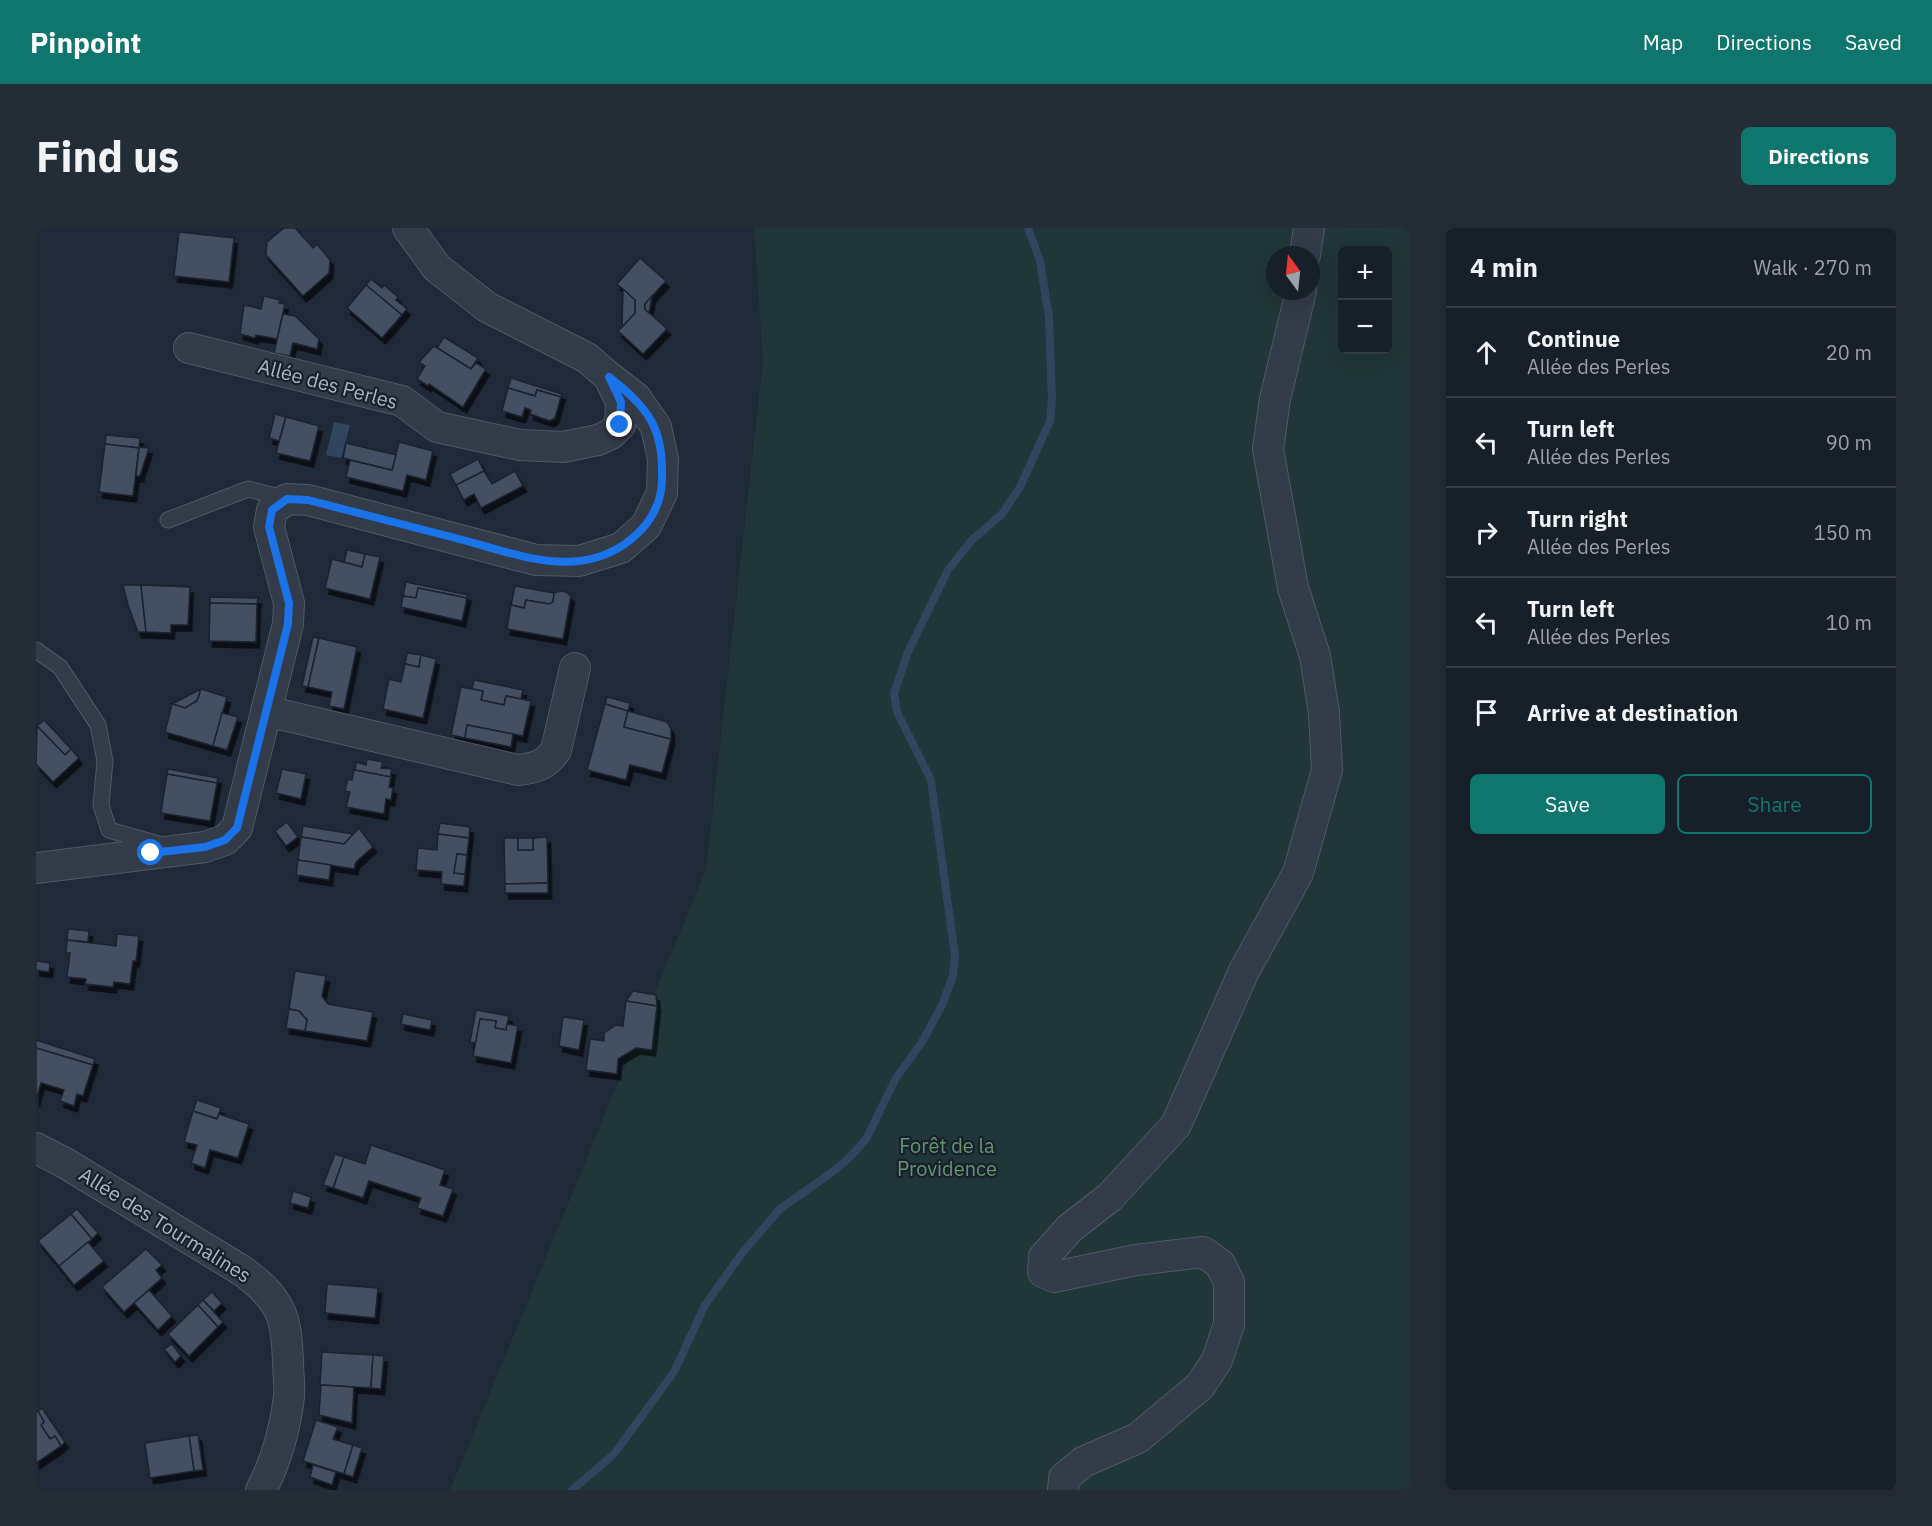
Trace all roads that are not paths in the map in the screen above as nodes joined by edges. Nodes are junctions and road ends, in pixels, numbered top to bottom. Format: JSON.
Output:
{"nodes":[{"id":1,"x":408,"y":228,"type":"edge"},
{"id":2,"x":1309,"y":228,"type":"edge"},
{"id":3,"x":1306,"y":246,"type":"edge"},
{"id":4,"x":1299,"y":300,"type":"edge"},
{"id":5,"x":189,"y":348,"type":"dead end"},
{"id":6,"x":609,"y":377,"type":"junction"},
{"id":7,"x":287,"y":499,"type":"junction"},
{"id":8,"x":168,"y":520,"type":"dead end"},
{"id":9,"x":36,"y":650,"type":"edge"},
{"id":10,"x":575,"y":668,"type":"dead end"},
{"id":11,"x":266,"y":711,"type":"junction"},
{"id":12,"x":178,"y":850,"type":"junction"},
{"id":13,"x":36,"y":868,"type":"edge"},
{"id":14,"x":36,"y":1148,"type":"edge"},
{"id":15,"x":1064,"y":1484,"type":"edge"},
{"id":16,"x":261,"y":1490,"type":"edge"}],
"edges":[{"from":1,"to":6,"type":"street","name":"Allée des Perles"},
{"from":2,"to":3,"type":"street"},
{"from":4,"to":15,"type":"street"},
{"from":5,"to":6,"type":"street","name":"Allée des Perles"},
{"from":6,"to":7,"type":"street","name":"Allée des Perles"},
{"from":7,"to":8,"type":"lane"},
{"from":7,"to":11,"type":"street"},
{"from":9,"to":12,"type":"lane"},
{"from":10,"to":11,"type":"street"},
{"from":11,"to":12,"type":"street"},
{"from":12,"to":13,"type":"street"},
{"from":14,"to":16,"type":"street","name":"Allée des Tourmalines"}]}
